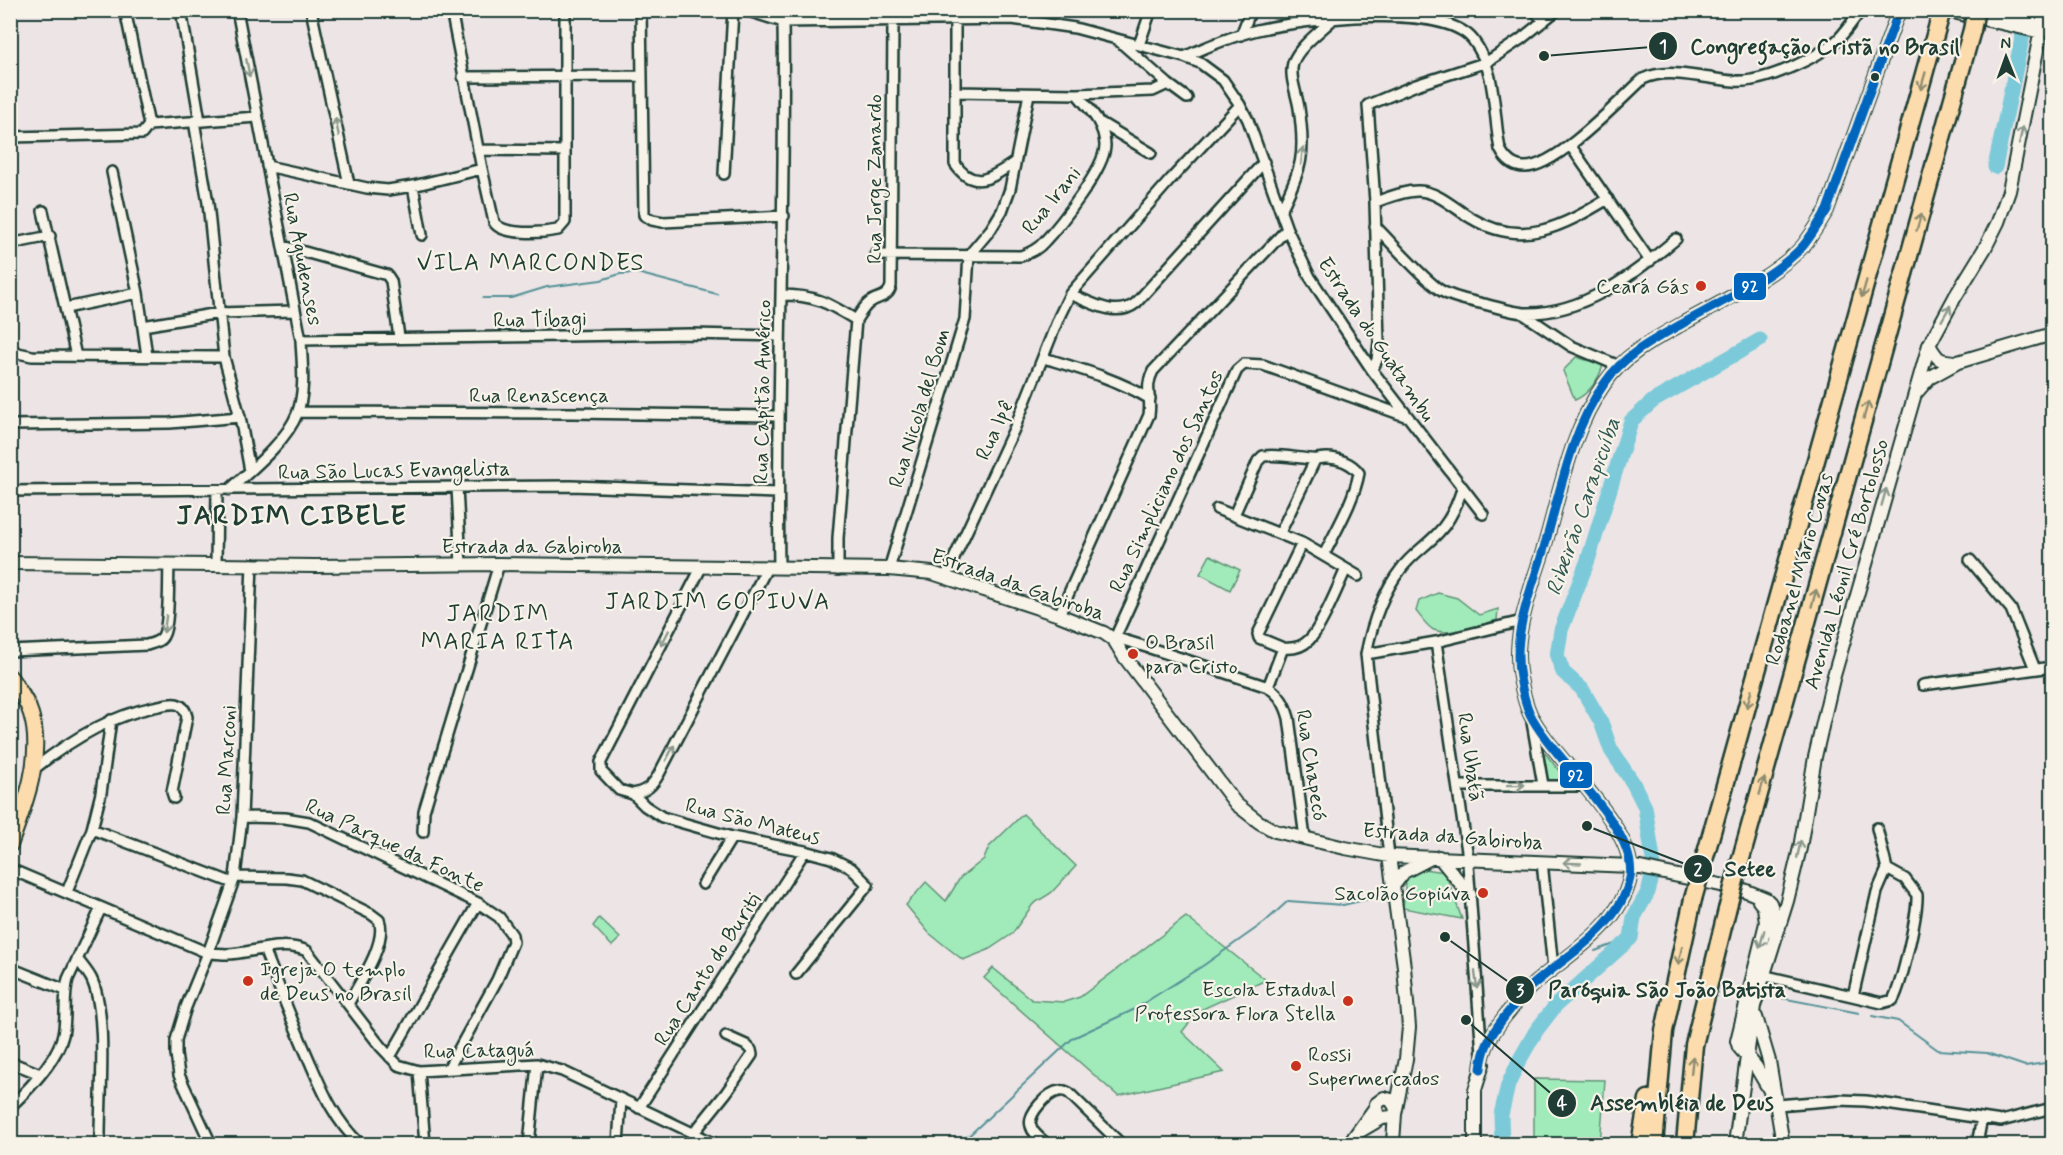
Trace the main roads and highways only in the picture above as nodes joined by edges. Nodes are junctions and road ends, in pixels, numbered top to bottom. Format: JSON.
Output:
{"nodes":[{"id":1,"x":1891,"y":10,"type":"edge"},
{"id":2,"x":1899,"y":10,"type":"edge"},
{"id":3,"x":1976,"y":10,"type":"edge"},
{"id":4,"x":1992,"y":10,"type":"edge"},
{"id":5,"x":1942,"y":15,"type":"edge"},
{"id":6,"x":2038,"y":23,"type":"edge"},
{"id":7,"x":1886,"y":50,"type":"junction"},
{"id":8,"x":2052,"y":334,"type":"edge"},
{"id":9,"x":1929,"y":345,"type":"junction"},
{"id":10,"x":1958,"y":362,"type":"junction"},
{"id":11,"x":1912,"y":396,"type":"junction"},
{"id":12,"x":10,"y":563,"type":"edge"},
{"id":13,"x":11,"y":680,"type":"edge"},
{"id":14,"x":10,"y":845,"type":"edge"},
{"id":15,"x":1389,"y":856,"type":"junction"},
{"id":16,"x":1436,"y":857,"type":"junction"},
{"id":17,"x":1631,"y":866,"type":"junction"},
{"id":18,"x":1393,"y":886,"type":"junction"},
{"id":19,"x":1744,"y":890,"type":"junction"},
{"id":20,"x":1470,"y":895,"type":"road end"},
{"id":21,"x":1775,"y":936,"type":"junction"},
{"id":22,"x":1754,"y":1006,"type":"junction"},
{"id":23,"x":1496,"y":1028,"type":"junction"},
{"id":24,"x":1664,"y":1031,"type":"junction"},
{"id":25,"x":1763,"y":1043,"type":"junction"},
{"id":26,"x":1747,"y":1055,"type":"junction"},
{"id":27,"x":1481,"y":1069,"type":"junction"},
{"id":28,"x":1475,"y":1103,"type":"junction"},
{"id":29,"x":1776,"y":1103,"type":"junction"},
{"id":30,"x":1385,"y":1111,"type":"junction"},
{"id":31,"x":1686,"y":1139,"type":"edge"},
{"id":32,"x":1393,"y":1143,"type":"edge"},
{"id":33,"x":1349,"y":1144,"type":"edge"},
{"id":34,"x":1475,"y":1144,"type":"edge"},
{"id":35,"x":1480,"y":1144,"type":"edge"},
{"id":36,"x":1640,"y":1144,"type":"edge"},
{"id":37,"x":1654,"y":1144,"type":"edge"},
{"id":38,"x":1735,"y":1144,"type":"edge"},
{"id":39,"x":1783,"y":1144,"type":"edge"}],
"edges":[{"from":1,"to":7,"type":"main road"},
{"from":2,"to":7,"type":"main road"},
{"from":31,"to":3,"type":"highway","name":"Rodoanel Mário Covas","one_way":true,"bridge":true},
{"from":4,"to":6,"type":"main road"},
{"from":5,"to":6,"type":"main road"},
{"from":5,"to":24,"type":"highway","name":"Rodoanel Mário Covas","one_way":true,"bridge":true},
{"from":9,"to":6,"type":"main road","name":"Avenida Léonil Cré Bortolosso","one_way":true},
{"from":7,"to":17,"type":"main road"},
{"from":8,"to":10,"type":"main road"},
{"from":9,"to":10,"type":"main road"},
{"from":9,"to":11,"type":"main road","name":"Avenida Léonil Cré Bortolosso"},
{"from":10,"to":11,"type":"main road"},
{"from":21,"to":11,"type":"main road","name":"Avenida Léonil Cré Bortolosso","one_way":true},
{"from":12,"to":15,"type":"main road","name":"Estrada da Gabiroba"},
{"from":13,"to":14,"type":"main road"},
{"from":15,"to":16,"type":"main road","name":"Estrada da Gabiroba"},
{"from":15,"to":18,"type":"main road"},
{"from":17,"to":16,"type":"main road","name":"Estrada da Gabiroba","one_way":true},
{"from":16,"to":18,"type":"main road"},
{"from":16,"to":20,"type":"main road"},
{"from":17,"to":19,"type":"main road","name":"Estrada da Gabiroba"},
{"from":17,"to":23,"type":"main road"},
{"from":18,"to":30,"type":"main road"},
{"from":19,"to":21,"type":"main road","name":"Estrada da Gabiroba"},
{"from":19,"to":26,"type":"main road","one_way":true},
{"from":21,"to":22,"type":"main road","name":"Avenida Léonil Cré Bortolosso"},
{"from":22,"to":25,"type":"main road"},
{"from":22,"to":26,"type":"main road","name":"Avenida Léonil Cré Bortolosso"},
{"from":23,"to":27,"type":"main road"},
{"from":23,"to":27,"type":"main road"},
{"from":24,"to":36,"type":"highway"},
{"from":24,"to":37,"type":"highway","name":"Rodoanel Mário Covas"},
{"from":25,"to":26,"type":"main road"},
{"from":25,"to":29,"type":"main road"},
{"from":26,"to":29,"type":"main road"},
{"from":26,"to":38,"type":"main road","name":"Avenida Léonil Cré Bortolosso"},
{"from":27,"to":28,"type":"main road"},
{"from":28,"to":34,"type":"main road"},
{"from":28,"to":35,"type":"main road"},
{"from":29,"to":39,"type":"main road"},
{"from":30,"to":32,"type":"main road"},
{"from":30,"to":33,"type":"main road"}]}
